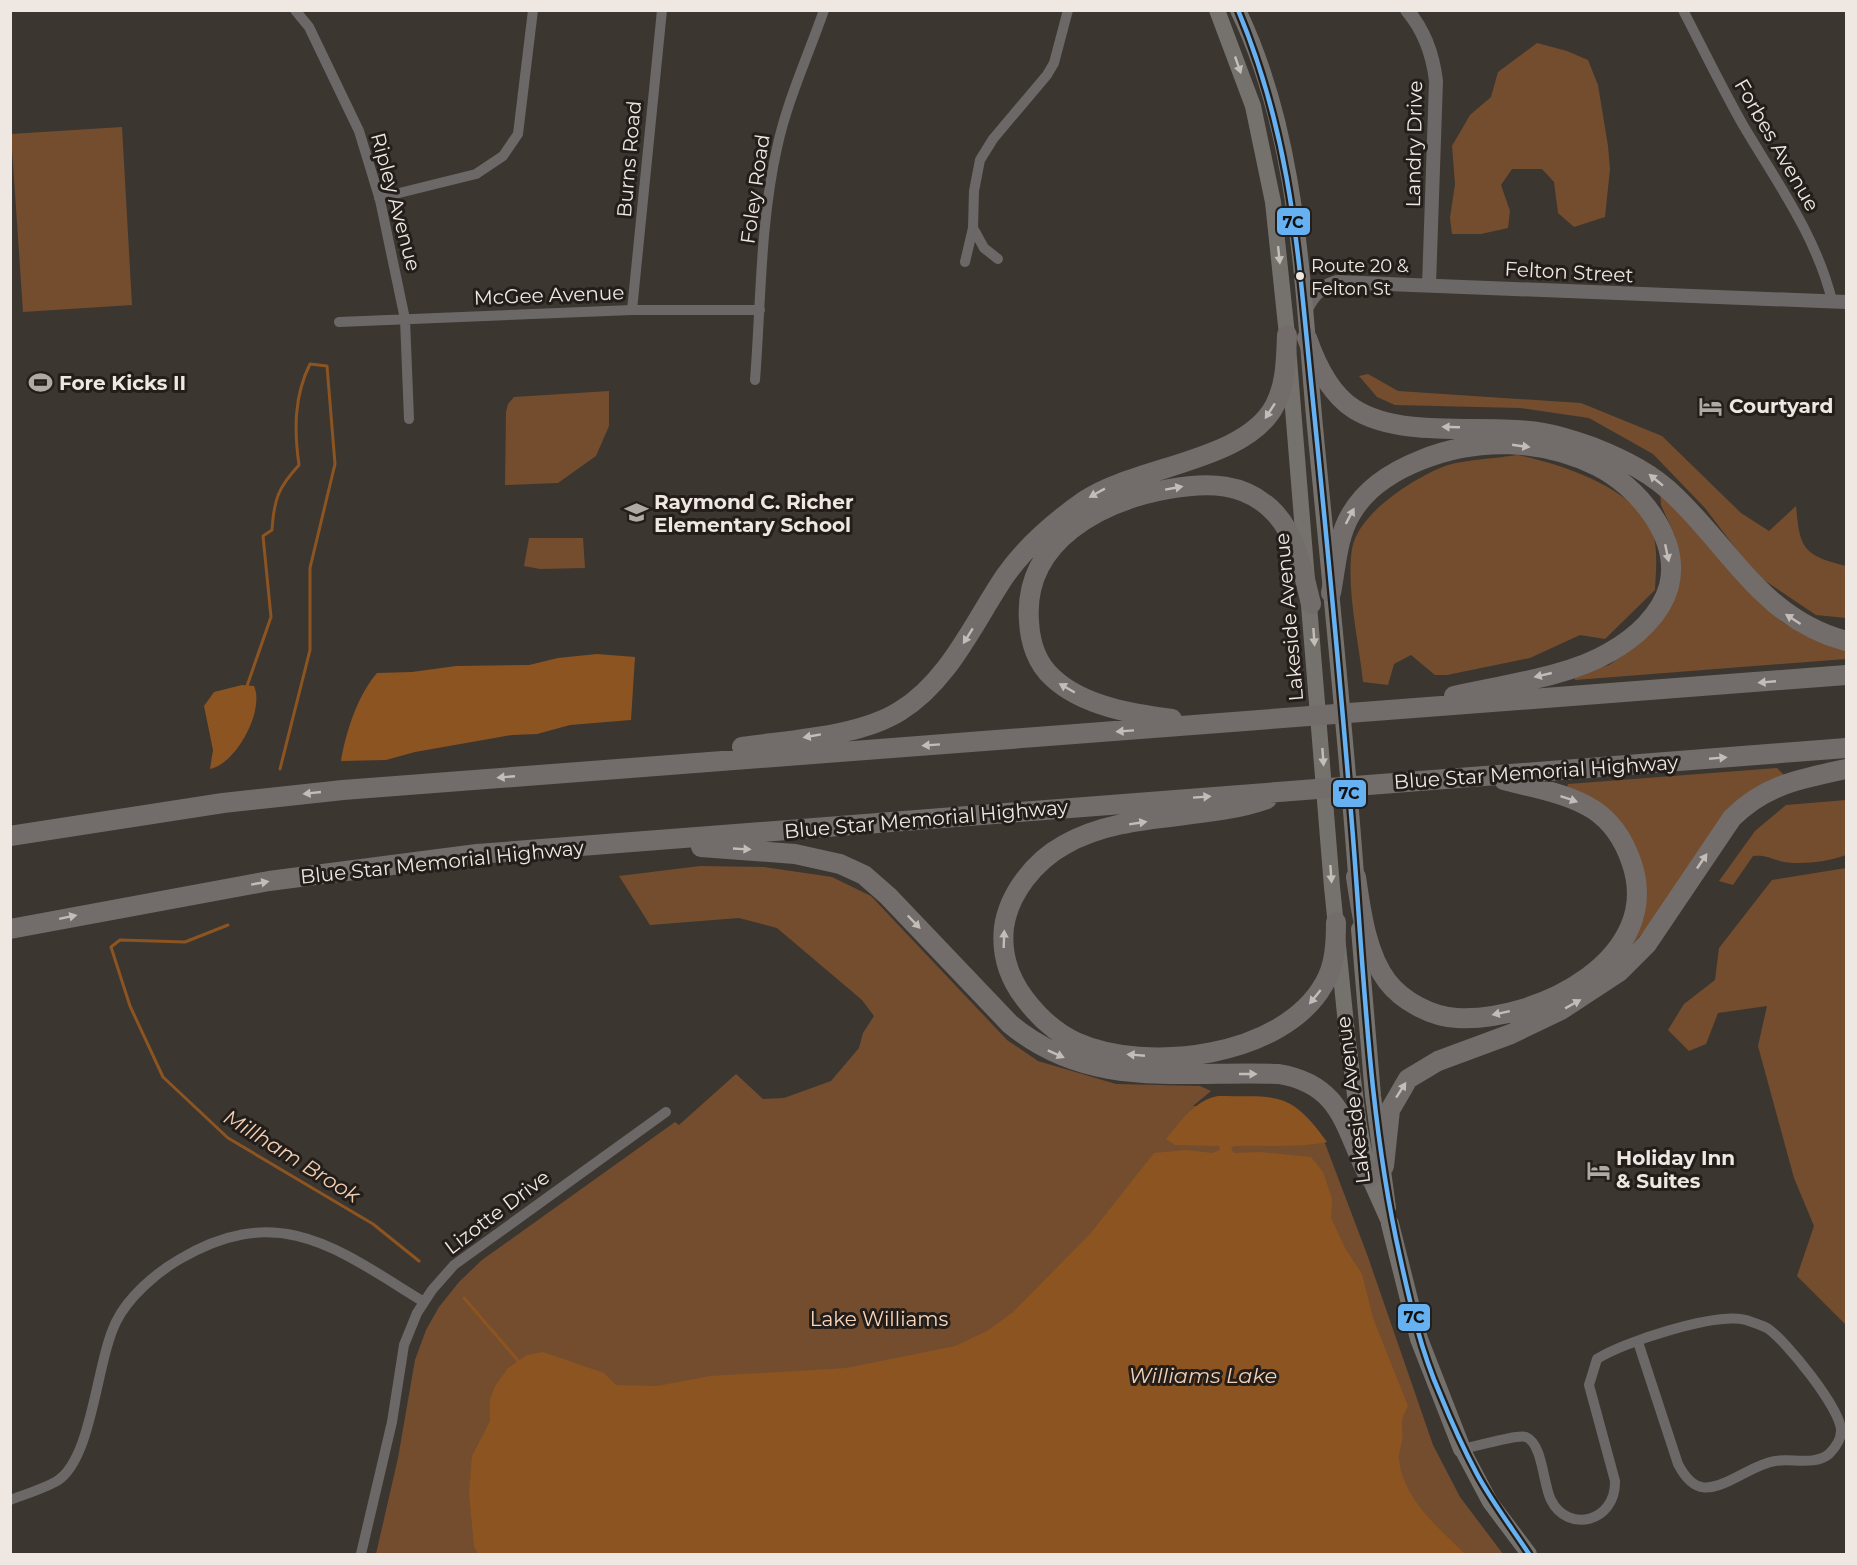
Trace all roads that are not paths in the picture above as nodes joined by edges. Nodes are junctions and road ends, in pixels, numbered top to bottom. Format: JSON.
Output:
{"nodes":[{"id":1,"x":295,"y":10,"type":"edge"},
{"id":2,"x":533,"y":10,"type":"edge"},
{"id":3,"x":662,"y":10,"type":"edge"},
{"id":4,"x":824,"y":10,"type":"edge"},
{"id":5,"x":1068,"y":10,"type":"edge"},
{"id":6,"x":1217,"y":10,"type":"edge"},
{"id":7,"x":1238,"y":10,"type":"edge"},
{"id":8,"x":1407,"y":10,"type":"edge"},
{"id":9,"x":1683,"y":10,"type":"edge"},
{"id":10,"x":380,"y":198,"type":"junction"},
{"id":11,"x":973,"y":228,"type":"junction"},
{"id":12,"x":998,"y":259,"type":"dead end"},
{"id":13,"x":965,"y":262,"type":"dead end"},
{"id":14,"x":1428,"y":285,"type":"junction"},
{"id":15,"x":1832,"y":301,"type":"junction"},
{"id":16,"x":1846,"y":302,"type":"edge"},
{"id":17,"x":632,"y":310,"type":"junction"},
{"id":18,"x":760,"y":310,"type":"junction"},
{"id":19,"x":1304,"y":312,"type":"junction"},
{"id":20,"x":405,"y":319,"type":"junction"},
{"id":21,"x":339,"y":322,"type":"dead end"},
{"id":22,"x":1287,"y":334,"type":"junction"},
{"id":23,"x":1307,"y":338,"type":"junction"},
{"id":24,"x":756,"y":380,"type":"dead end"},
{"id":25,"x":409,"y":419,"type":"dead end"},
{"id":26,"x":1331,"y":593,"type":"junction"},
{"id":27,"x":1311,"y":604,"type":"junction"},
{"id":28,"x":1846,"y":640,"type":"edge"},
{"id":29,"x":1846,"y":675,"type":"edge"},
{"id":30,"x":1367,"y":712,"type":"junction"},
{"id":31,"x":1226,"y":723,"type":"junction"},
{"id":32,"x":1846,"y":748,"type":"edge"},
{"id":33,"x":1846,"y":769,"type":"edge"},
{"id":34,"x":544,"y":774,"type":"junction"},
{"id":35,"x":1492,"y":777,"type":"junction"},
{"id":36,"x":1289,"y":790,"type":"junction"},
{"id":37,"x":10,"y":836,"type":"edge"},
{"id":38,"x":620,"y":843,"type":"junction"},
{"id":39,"x":1356,"y":877,"type":"junction"},
{"id":40,"x":1336,"y":922,"type":"junction"},
{"id":41,"x":10,"y":929,"type":"edge"},
{"id":42,"x":666,"y":1112,"type":"dead end"},
{"id":43,"x":1377,"y":1172,"type":"junction"},
{"id":44,"x":1390,"y":1224,"type":"joint"},
{"id":45,"x":424,"y":1302,"type":"junction"},
{"id":46,"x":1638,"y":1342,"type":"junction"},
{"id":47,"x":1462,"y":1449,"type":"junction"},
{"id":48,"x":10,"y":1500,"type":"edge"},
{"id":49,"x":361,"y":1554,"type":"edge"},
{"id":50,"x":1529,"y":1554,"type":"edge"}],
"edges":[{"from":1,"to":10,"type":"street","name":"Ripley Avenue"},
{"from":2,"to":10,"type":"street"},
{"from":3,"to":17,"type":"street","name":"Burns Road"},
{"from":4,"to":18,"type":"street","name":"Foley Road"},
{"from":5,"to":11,"type":"street"},
{"from":6,"to":22,"type":"main road","name":"Lakeside Avenue","one_way":true},
{"from":7,"to":19,"type":"main road","name":"Lakeside Avenue"},
{"from":8,"to":14,"type":"street","name":"Landry Drive"},
{"from":9,"to":15,"type":"street","name":"Forbes Avenue"},
{"from":10,"to":20,"type":"street","name":"Ripley Avenue"},
{"from":11,"to":12,"type":"street"},
{"from":11,"to":13,"type":"street"},
{"from":14,"to":15,"type":"street","name":"Felton Street"},
{"from":14,"to":19,"type":"street","name":"Felton Street"},
{"from":15,"to":16,"type":"street","name":"Felton Street"},
{"from":17,"to":18,"type":"street","name":"McGee Avenue"},
{"from":17,"to":20,"type":"street","name":"McGee Avenue"},
{"from":18,"to":24,"type":"street","name":"Foley Road"},
{"from":19,"to":23,"type":"main road","name":"Lakeside Avenue"},
{"from":20,"to":21,"type":"street","name":"McGee Avenue"},
{"from":20,"to":25,"type":"street","name":"Ripley Avenue"},
{"from":22,"to":27,"type":"main road","name":"Lakeside Avenue"},
{"from":22,"to":34,"type":"highway","one_way":true},
{"from":23,"to":26,"type":"main road","name":"Lakeside Avenue"},
{"from":28,"to":23,"type":"highway","one_way":true},
{"from":26,"to":30,"type":"highway","one_way":true},
{"from":26,"to":39,"type":"main road","name":"Lakeside Avenue"},
{"from":31,"to":27,"type":"highway","one_way":true},
{"from":27,"to":40,"type":"main road","name":"Lakeside Avenue","one_way":true},
{"from":29,"to":30,"type":"highway","one_way":true},
{"from":30,"to":31,"type":"highway"},
{"from":31,"to":34,"type":"highway","one_way":true},
{"from":35,"to":32,"type":"highway","name":"Blue Star Memorial Highway","one_way":true},
{"from":43,"to":33,"type":"highway","one_way":true},
{"from":34,"to":37,"type":"highway","one_way":true},
{"from":35,"to":36,"type":"highway","name":"Blue Star Memorial Highway"},
{"from":35,"to":39,"type":"highway","one_way":true},
{"from":38,"to":36,"type":"highway","name":"Blue Star Memorial Highway","one_way":true},
{"from":40,"to":36,"type":"highway","one_way":true},
{"from":41,"to":38,"type":"highway","name":"Blue Star Memorial Highway","one_way":true},
{"from":38,"to":43,"type":"highway","one_way":true},
{"from":39,"to":43,"type":"main road","name":"Lakeside Avenue"},
{"from":40,"to":43,"type":"main road","name":"Lakeside Avenue"},
{"from":42,"to":45,"type":"street","name":"Lizotte Drive"},
{"from":43,"to":44,"type":"main road","name":"Lakeside Avenue"},
{"from":44,"to":47,"type":"highway","name":"Lakeside Avenue"},
{"from":45,"to":48,"type":"street"},
{"from":45,"to":49,"type":"street","name":"Lizotte Drive"},
{"from":46,"to":46,"type":"street"},
{"from":46,"to":47,"type":"street"},
{"from":47,"to":50,"type":"main road","name":"Lakeside Avenue"}]}
